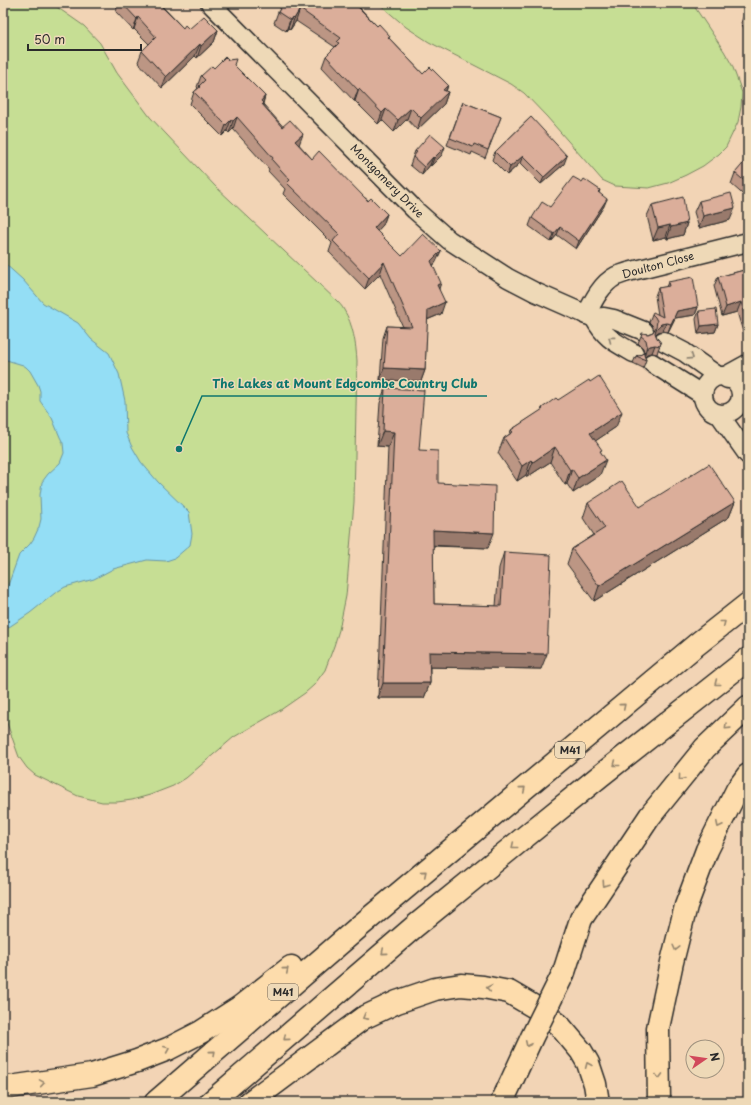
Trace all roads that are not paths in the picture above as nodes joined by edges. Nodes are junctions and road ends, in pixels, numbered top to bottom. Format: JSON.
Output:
{"nodes":[{"id":1,"x":210,"y":3,"type":"edge"},
{"id":2,"x":748,"y":242,"type":"edge"},
{"id":3,"x":590,"y":316,"type":"junction"},
{"id":4,"x":644,"y":331,"type":"dead end"},
{"id":5,"x":663,"y":341,"type":"dead end"},
{"id":6,"x":634,"y":353,"type":"dead end"},
{"id":7,"x":652,"y":363,"type":"dead end"},
{"id":8,"x":748,"y":366,"type":"edge"},
{"id":9,"x":734,"y":379,"type":"edge"},
{"id":10,"x":703,"y":395,"type":"junction"},
{"id":11,"x":727,"y":412,"type":"junction"},
{"id":12,"x":748,"y":454,"type":"edge"},
{"id":13,"x":748,"y":604,"type":"edge"},
{"id":14,"x":748,"y":659,"type":"edge"},
{"id":15,"x":748,"y":707,"type":"edge"},
{"id":16,"x":748,"y":775,"type":"edge"},
{"id":17,"x":394,"y":898,"type":"junction"},
{"id":18,"x":3,"y":1088,"type":"edge"},
{"id":19,"x":156,"y":1102,"type":"edge"},
{"id":20,"x":211,"y":1102,"type":"edge"},
{"id":21,"x":250,"y":1102,"type":"edge"},
{"id":22,"x":502,"y":1102,"type":"edge"},
{"id":23,"x":598,"y":1102,"type":"edge"},
{"id":24,"x":659,"y":1102,"type":"edge"}],
"edges":[{"from":1,"to":3,"type":"street","name":"Montgomery Drive"},
{"from":2,"to":3,"type":"street","name":"Doulton Close"},
{"from":3,"to":4,"type":"street","name":"Montgomery Drive"},
{"from":6,"to":3,"type":"street","one_way":true},
{"from":5,"to":9,"type":"street","one_way":true},
{"from":7,"to":10,"type":"street"},
{"from":8,"to":9,"type":"street"},
{"from":9,"to":10,"type":"street"},
{"from":9,"to":11,"type":"street"},
{"from":10,"to":11,"type":"street"},
{"from":11,"to":12,"type":"street"},
{"from":17,"to":13,"type":"highway","number":"M41","one_way":true},
{"from":14,"to":20,"type":"highway","one_way":true},
{"from":15,"to":22,"type":"highway","one_way":true,"bridge":true},
{"from":16,"to":24,"type":"highway","one_way":true},
{"from":18,"to":17,"type":"highway","one_way":true},
{"from":19,"to":17,"type":"highway","number":"M41","one_way":true},
{"from":23,"to":21,"type":"highway","one_way":true}]}
